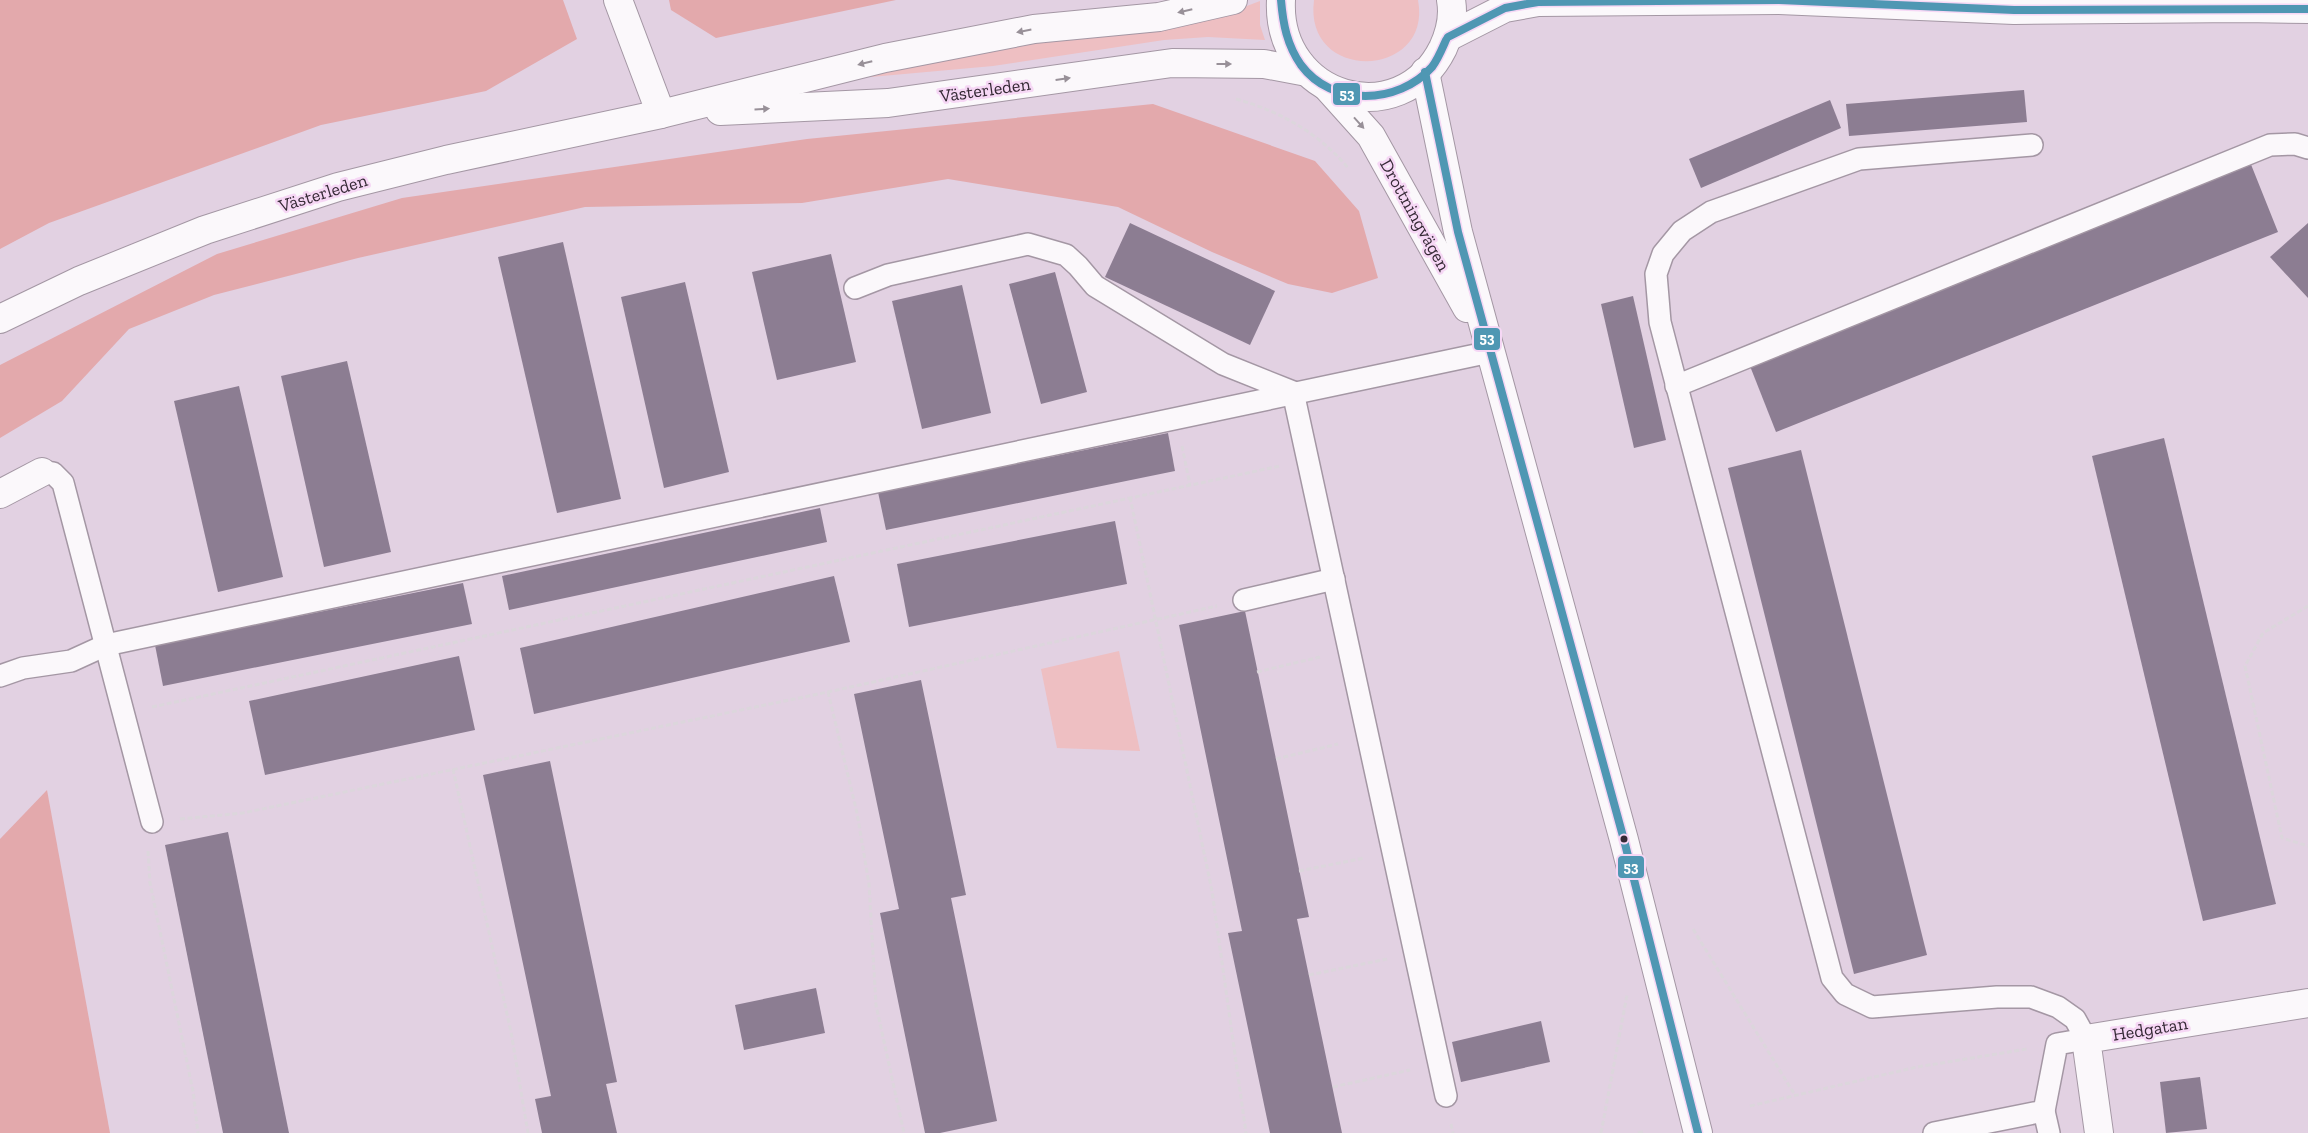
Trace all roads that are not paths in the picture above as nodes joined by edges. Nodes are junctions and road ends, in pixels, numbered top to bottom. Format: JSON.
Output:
{"nodes":[{"id":1,"x":618,"y":0,"type":"edge"},
{"id":2,"x":1233,"y":0,"type":"edge"},
{"id":3,"x":1281,"y":0,"type":"edge"},
{"id":4,"x":1452,"y":0,"type":"edge"},
{"id":5,"x":2194,"y":0,"type":"edge"},
{"id":6,"x":2243,"y":8,"type":"junction"},
{"id":7,"x":2308,"y":9,"type":"edge"},
{"id":8,"x":1448,"y":37,"type":"junction"},
{"id":9,"x":1425,"y":72,"type":"junction"},
{"id":10,"x":1317,"y":80,"type":"junction"},
{"id":11,"x":661,"y":114,"type":"junction"},
{"id":12,"x":2032,"y":145,"type":"dead end"},
{"id":13,"x":2308,"y":148,"type":"edge"},
{"id":14,"x":855,"y":288,"type":"dead end"},
{"id":15,"x":0,"y":319,"type":"edge"},
{"id":16,"x":1490,"y":352,"type":"junction"},
{"id":17,"x":1676,"y":386,"type":"junction"},
{"id":18,"x":1293,"y":392,"type":"junction"},
{"id":19,"x":42,"y":472,"type":"joint"},
{"id":20,"x":0,"y":494,"type":"edge"},
{"id":21,"x":1334,"y":579,"type":"junction"},
{"id":22,"x":1244,"y":600,"type":"road end"},
{"id":23,"x":106,"y":645,"type":"junction"},
{"id":24,"x":0,"y":676,"type":"edge"},
{"id":25,"x":152,"y":822,"type":"road end"},
{"id":26,"x":2308,"y":1003,"type":"edge"},
{"id":27,"x":2086,"y":1039,"type":"junction"},
{"id":28,"x":1446,"y":1096,"type":"dead end"},
{"id":29,"x":2044,"y":1111,"type":"junction"},
{"id":30,"x":1698,"y":1133,"type":"edge"},
{"id":31,"x":1934,"y":1133,"type":"edge"},
{"id":32,"x":2049,"y":1133,"type":"edge"},
{"id":33,"x":2099,"y":1133,"type":"edge"}],
"edges":[{"from":1,"to":11,"type":"street"},
{"from":2,"to":11,"type":"street","name":"Västerleden","one_way":true},
{"from":3,"to":10,"type":"street","name":"Drottningvägen"},
{"from":4,"to":8,"type":"street","name":"Västerleden"},
{"from":5,"to":6,"type":"street"},
{"from":6,"to":7,"type":"street"},
{"from":6,"to":8,"type":"street"},
{"from":8,"to":9,"type":"street","name":"Västerleden"},
{"from":9,"to":10,"type":"street","name":"Västerleden"},
{"from":9,"to":16,"type":"street","name":"Drottningvägen"},
{"from":11,"to":10,"type":"street","name":"Västerleden","one_way":true},
{"from":10,"to":16,"type":"street","name":"Drottningvägen","one_way":true},
{"from":11,"to":15,"type":"street","name":"Västerleden"},
{"from":12,"to":17,"type":"lane"},
{"from":13,"to":17,"type":"lane"},
{"from":14,"to":18,"type":"lane"},
{"from":16,"to":18,"type":"lane"},
{"from":16,"to":30,"type":"street","name":"Drottningvägen"},
{"from":17,"to":27,"type":"lane"},
{"from":18,"to":21,"type":"lane"},
{"from":18,"to":23,"type":"lane"},
{"from":19,"to":20,"type":"street"},
{"from":19,"to":23,"type":"lane"},
{"from":21,"to":22,"type":"lane"},
{"from":21,"to":28,"type":"lane"},
{"from":23,"to":24,"type":"lane"},
{"from":23,"to":25,"type":"lane"},
{"from":26,"to":27,"type":"street","name":"Hedgatan"},
{"from":27,"to":29,"type":"lane"},
{"from":27,"to":33,"type":"street"},
{"from":29,"to":31,"type":"lane"},
{"from":29,"to":32,"type":"lane"}]}
